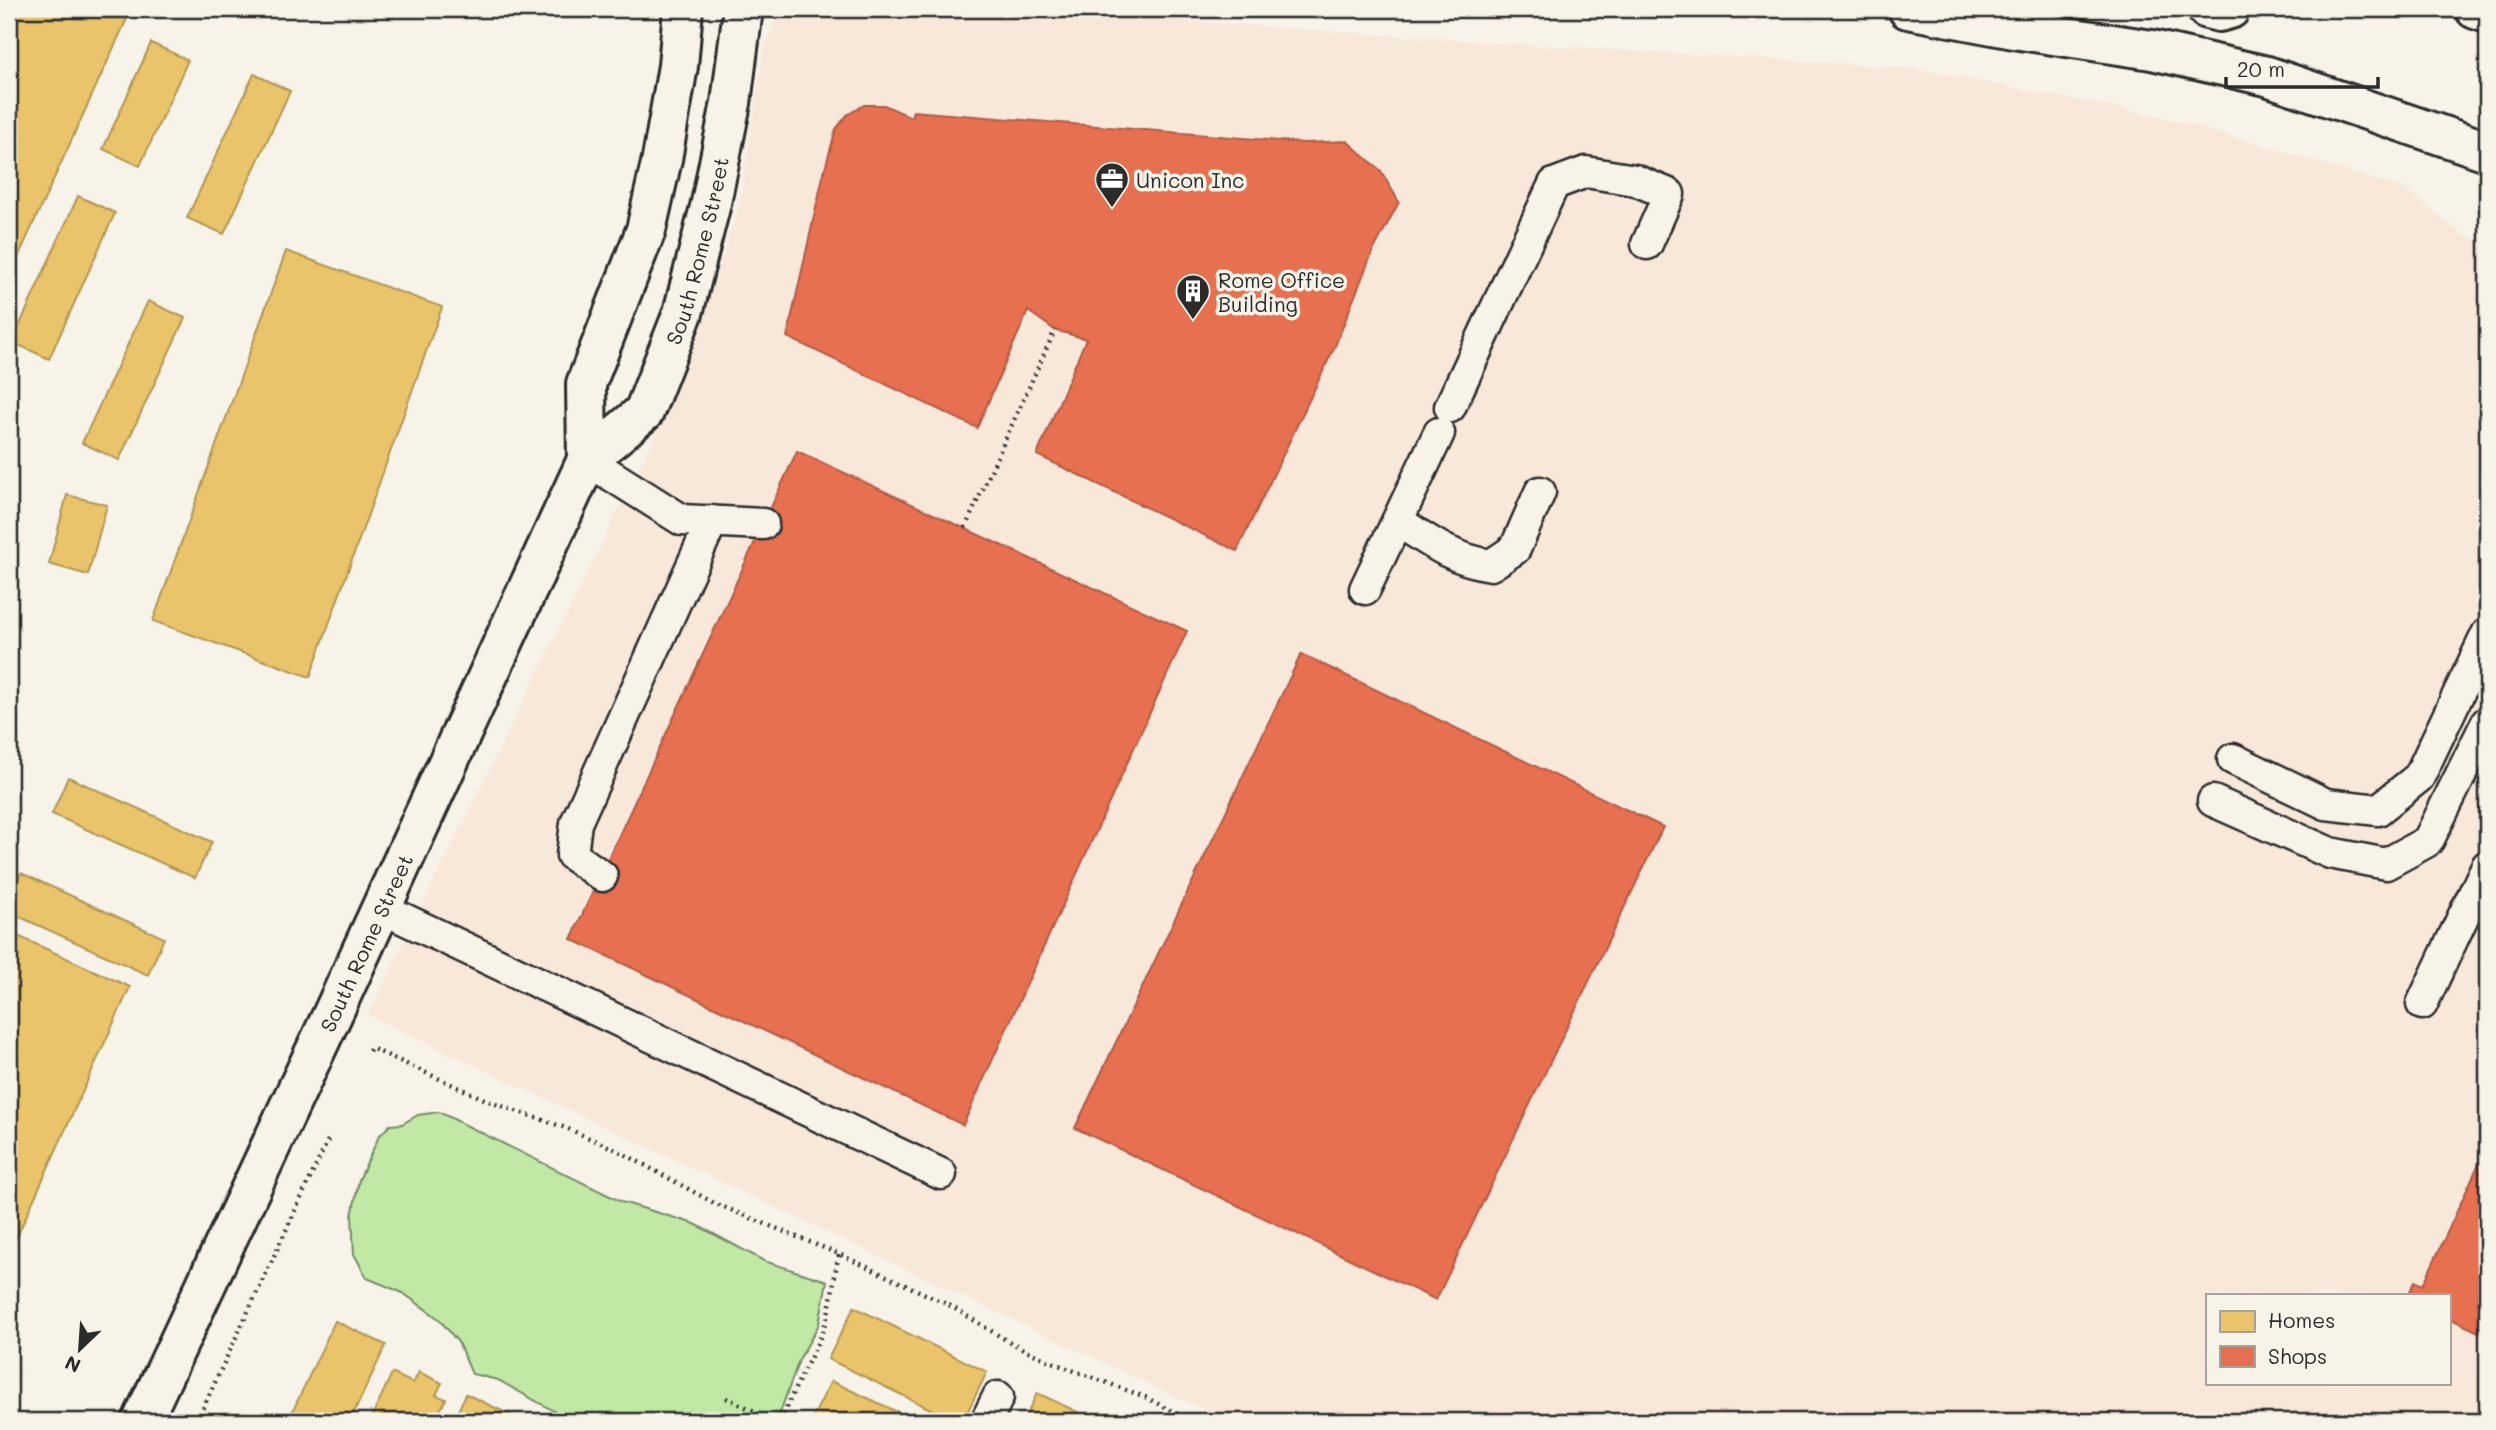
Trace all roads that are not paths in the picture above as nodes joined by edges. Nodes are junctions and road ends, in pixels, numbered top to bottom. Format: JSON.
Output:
{"nodes":[{"id":1,"x":683,"y":9,"type":"edge"},
{"id":2,"x":743,"y":9,"type":"edge"},
{"id":3,"x":1908,"y":9,"type":"edge"},
{"id":4,"x":2207,"y":9,"type":"edge"},
{"id":5,"x":2230,"y":9,"type":"edge"},
{"id":6,"x":2475,"y":9,"type":"edge"},
{"id":7,"x":2487,"y":13,"type":"edge"},
{"id":8,"x":2017,"y":19,"type":"edge"},
{"id":9,"x":2487,"y":151,"type":"edge"},
{"id":10,"x":1647,"y":244,"type":"dead end"},
{"id":11,"x":587,"y":460,"type":"junction"},
{"id":12,"x":1540,"y":492,"type":"dead end"},
{"id":13,"x":712,"y":521,"type":"junction"},
{"id":14,"x":1398,"y":521,"type":"junction"},
{"id":15,"x":763,"y":524,"type":"dead end"},
{"id":16,"x":1365,"y":589,"type":"dead end"},
{"id":17,"x":2487,"y":634,"type":"edge"},
{"id":18,"x":2487,"y":722,"type":"edge"},
{"id":19,"x":2233,"y":759,"type":"dead end"},
{"id":20,"x":2213,"y":801,"type":"dead end"},
{"id":21,"x":2487,"y":866,"type":"edge"},
{"id":22,"x":602,"y":876,"type":"dead end"},
{"id":23,"x":381,"y":908,"type":"junction"},
{"id":24,"x":2423,"y":1004,"type":"dead end"},
{"id":25,"x":941,"y":1174,"type":"dead end"},
{"id":26,"x":142,"y":1421,"type":"edge"}],
"edges":[{"from":1,"to":11,"type":"street","name":"South Rome Street"},
{"from":2,"to":11,"type":"street","name":"South Rome Street"},
{"from":3,"to":8,"type":"street"},
{"from":4,"to":5,"type":"street"},
{"from":6,"to":7,"type":"street"},
{"from":8,"to":9,"type":"street"},
{"from":10,"to":14,"type":"lane"},
{"from":11,"to":13,"type":"lane"},
{"from":11,"to":23,"type":"street","name":"South Rome Street"},
{"from":12,"to":14,"type":"lane"},
{"from":13,"to":15,"type":"lane"},
{"from":13,"to":22,"type":"lane"},
{"from":14,"to":16,"type":"lane"},
{"from":17,"to":19,"type":"lane"},
{"from":18,"to":20,"type":"lane"},
{"from":21,"to":24,"type":"lane"},
{"from":23,"to":25,"type":"lane"},
{"from":23,"to":26,"type":"street","name":"South Rome Street"}]}
